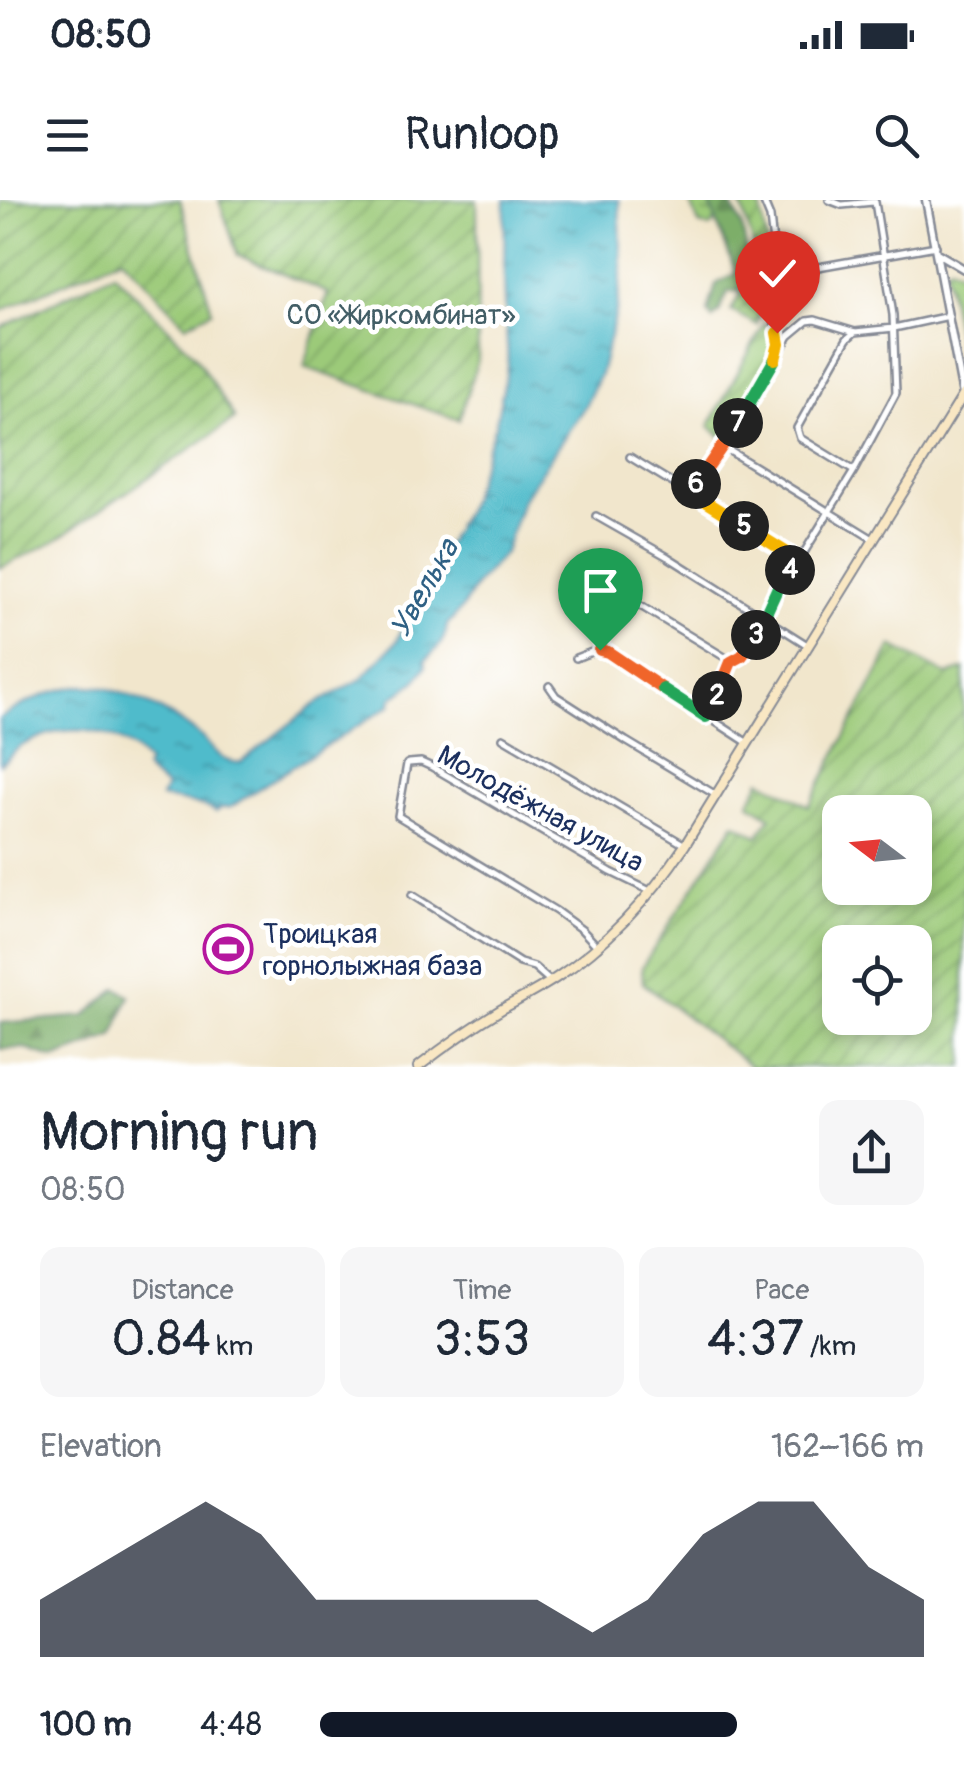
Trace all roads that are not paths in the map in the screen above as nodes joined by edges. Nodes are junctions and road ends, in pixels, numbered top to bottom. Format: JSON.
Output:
{"nodes":[{"id":1,"x":763,"y":200,"type":"edge"},
{"id":2,"x":829,"y":200,"type":"edge"},
{"id":3,"x":926,"y":200,"type":"edge"},
{"id":4,"x":874,"y":201,"type":"edge"},
{"id":5,"x":936,"y":249,"type":"junction"},
{"id":6,"x":774,"y":252,"type":"junction"},
{"id":7,"x":884,"y":254,"type":"junction"},
{"id":8,"x":964,"y":269,"type":"edge"},
{"id":9,"x":949,"y":316,"type":"junction"},
{"id":10,"x":894,"y":328,"type":"junction"},
{"id":11,"x":856,"y":332,"type":"junction"},
{"id":12,"x":778,"y":353,"type":"junction"},
{"id":13,"x":956,"y":353,"type":"junction"},
{"id":14,"x":964,"y":361,"type":"edge"},
{"id":15,"x":963,"y":395,"type":"edge"},
{"id":16,"x":723,"y":447,"type":"junction"},
{"id":17,"x":630,"y":458,"type":"dead end"},
{"id":18,"x":854,"y":471,"type":"junction"},
{"id":19,"x":690,"y":492,"type":"junction"},
{"id":20,"x":830,"y":511,"type":"junction"},
{"id":21,"x":596,"y":516,"type":"dead end"},
{"id":22,"x":875,"y":540,"type":"junction"},
{"id":23,"x":797,"y":559,"type":"junction"},
{"id":24,"x":611,"y":588,"type":"dead end"},
{"id":25,"x":764,"y":617,"type":"junction"},
{"id":26,"x":809,"y":646,"type":"junction"},
{"id":27,"x":576,"y":658,"type":"dead end"},
{"id":28,"x":731,"y":662,"type":"junction"},
{"id":29,"x":549,"y":686,"type":"dead end"},
{"id":30,"x":706,"y":717,"type":"junction"},
{"id":31,"x":503,"y":738,"type":"dead end"},
{"id":32,"x":748,"y":744,"type":"junction"},
{"id":33,"x":716,"y":794,"type":"junction"},
{"id":34,"x":685,"y":845,"type":"junction"},
{"id":35,"x":653,"y":892,"type":"junction"},
{"id":36,"x":412,"y":895,"type":"dead end"},
{"id":37,"x":598,"y":947,"type":"junction"},
{"id":38,"x":551,"y":982,"type":"junction"},
{"id":39,"x":418,"y":1067,"type":"edge"}],
"edges":[{"from":1,"to":6,"type":"street"},
{"from":2,"to":4,"type":"street"},
{"from":3,"to":5,"type":"street"},
{"from":4,"to":7,"type":"street"},
{"from":5,"to":7,"type":"street"},
{"from":5,"to":8,"type":"street"},
{"from":5,"to":9,"type":"street"},
{"from":6,"to":7,"type":"street"},
{"from":6,"to":12,"type":"street"},
{"from":7,"to":10,"type":"street"},
{"from":9,"to":10,"type":"street"},
{"from":9,"to":13,"type":"street"},
{"from":10,"to":11,"type":"street"},
{"from":10,"to":18,"type":"street"},
{"from":11,"to":12,"type":"street"},
{"from":11,"to":18,"type":"street"},
{"from":12,"to":16,"type":"street"},
{"from":13,"to":14,"type":"street"},
{"from":13,"to":15,"type":"street"},
{"from":15,"to":22,"type":"main road"},
{"from":16,"to":19,"type":"street"},
{"from":16,"to":20,"type":"street"},
{"from":17,"to":19,"type":"street"},
{"from":18,"to":20,"type":"street"},
{"from":19,"to":23,"type":"street"},
{"from":20,"to":22,"type":"street"},
{"from":20,"to":23,"type":"street"},
{"from":21,"to":25,"type":"street"},
{"from":22,"to":26,"type":"main road"},
{"from":23,"to":25,"type":"street"},
{"from":24,"to":28,"type":"street"},
{"from":25,"to":26,"type":"street"},
{"from":25,"to":28,"type":"street"},
{"from":26,"to":32,"type":"main road"},
{"from":27,"to":30,"type":"street"},
{"from":28,"to":30,"type":"street"},
{"from":29,"to":33,"type":"street"},
{"from":30,"to":32,"type":"street"},
{"from":31,"to":34,"type":"street"},
{"from":32,"to":33,"type":"main road"},
{"from":33,"to":34,"type":"main road"},
{"from":34,"to":35,"type":"main road"},
{"from":35,"to":37,"type":"main road"},
{"from":35,"to":37,"type":"street","name":"Молодёжная улица"},
{"from":36,"to":38,"type":"street"},
{"from":37,"to":38,"type":"main road"},
{"from":38,"to":39,"type":"main road"}]}
